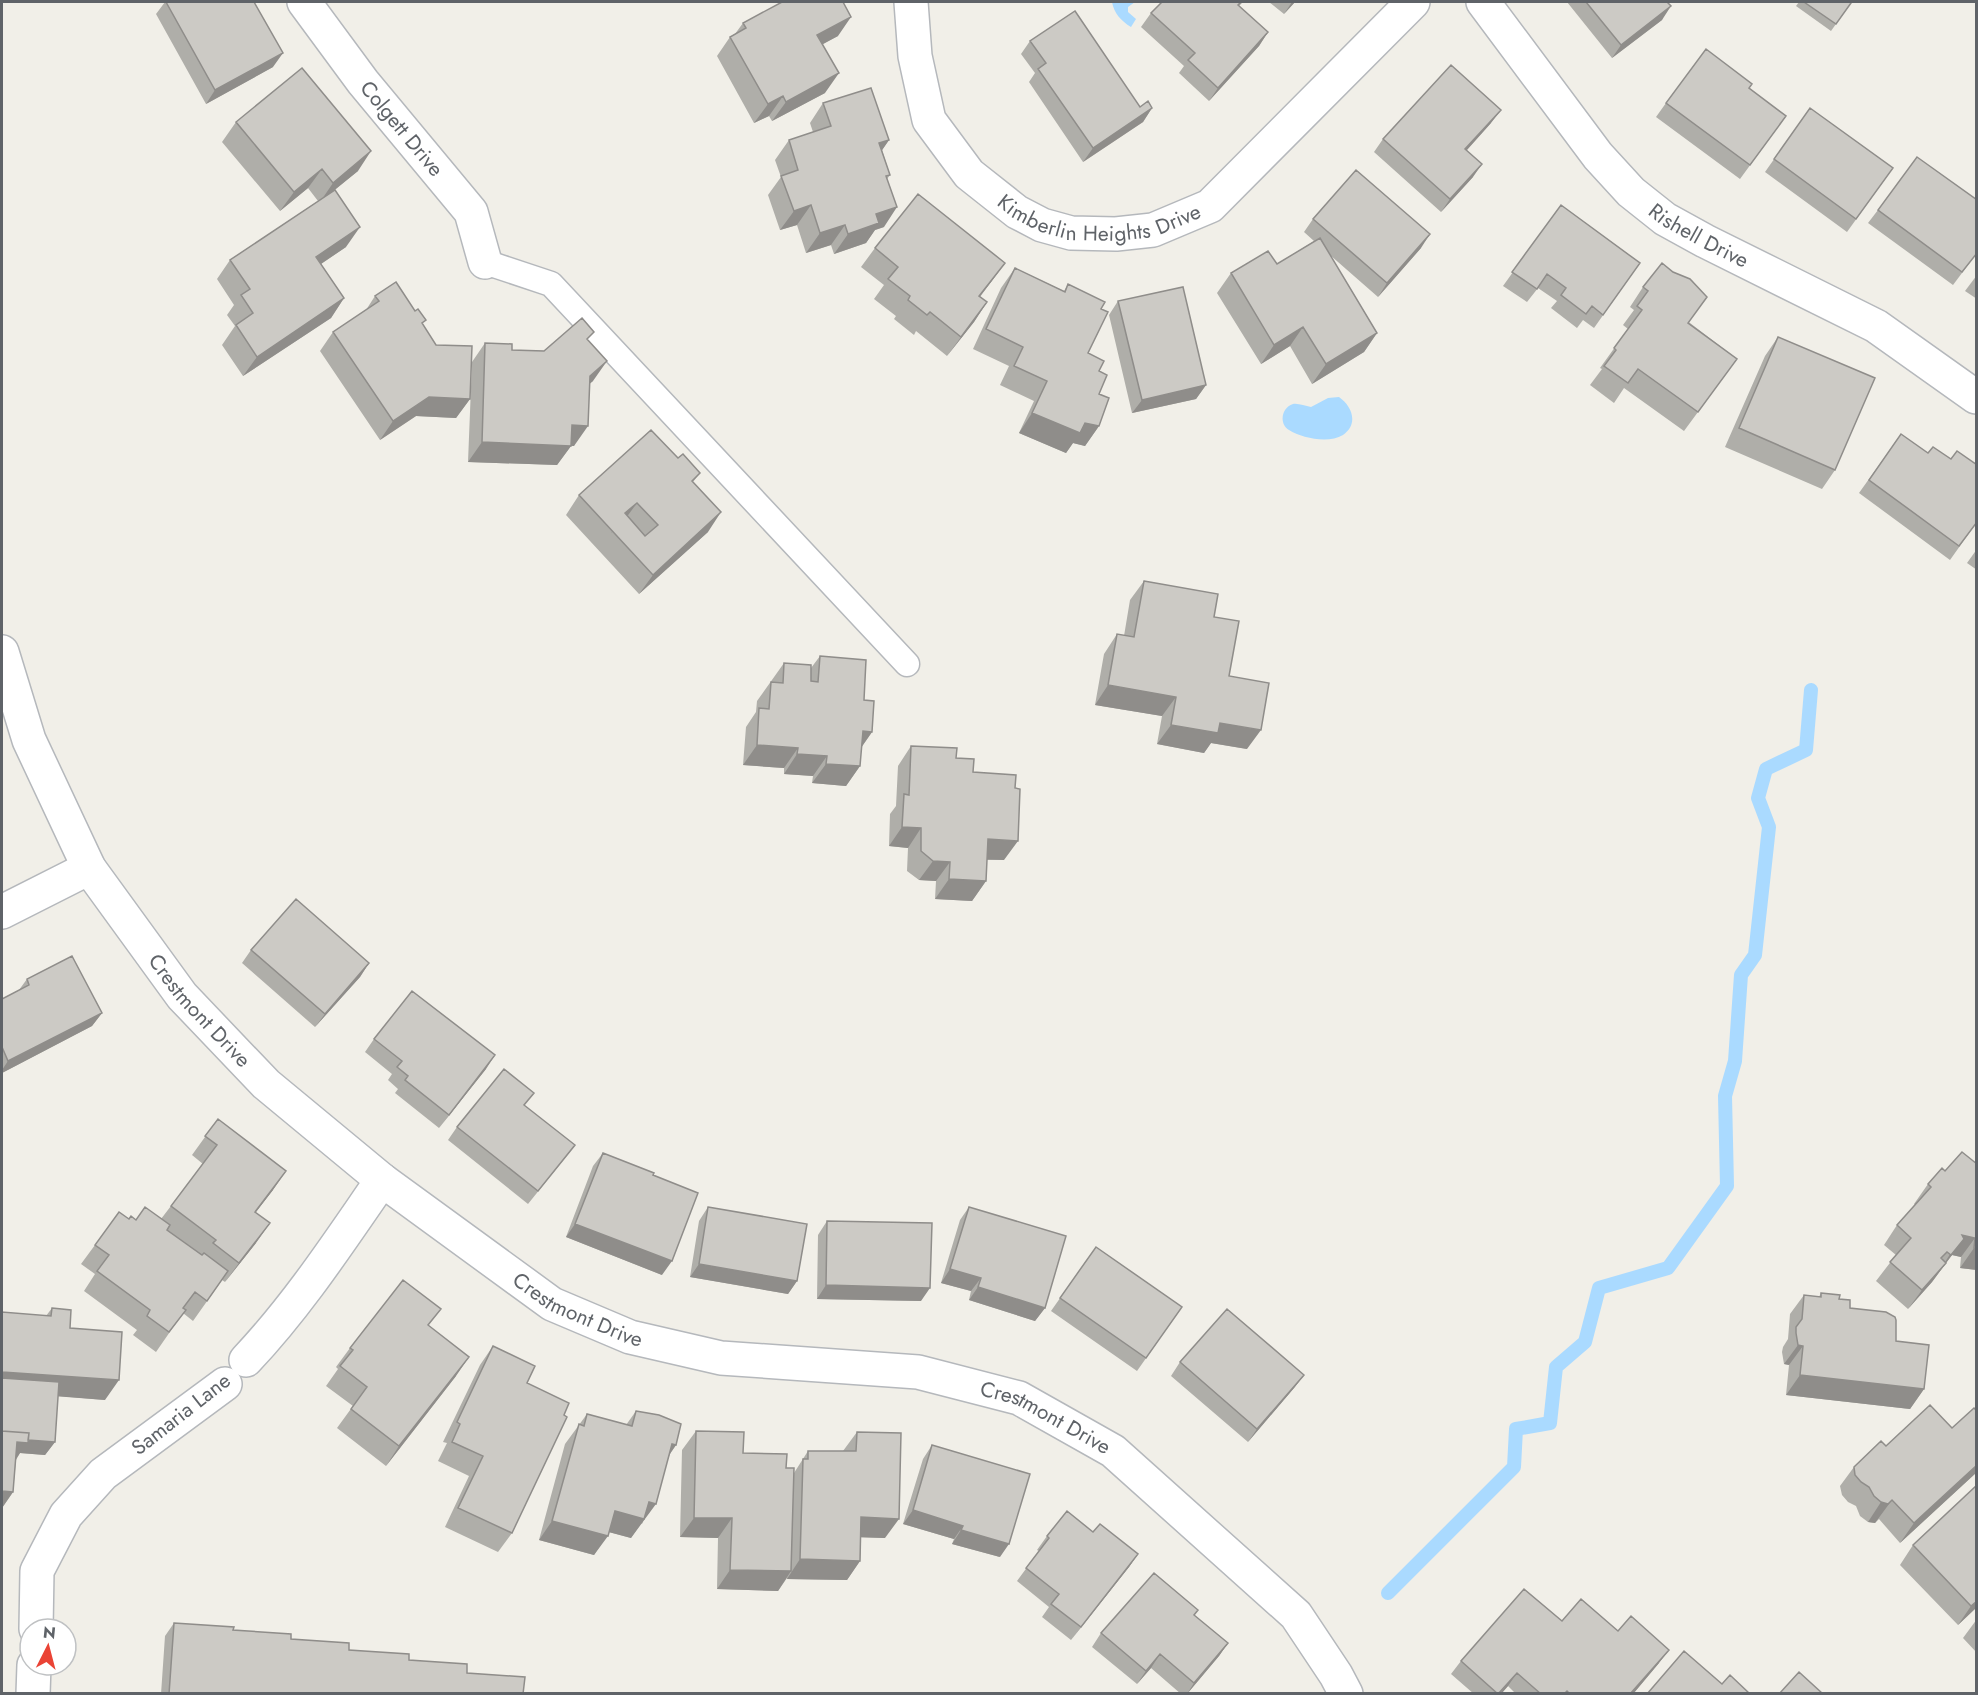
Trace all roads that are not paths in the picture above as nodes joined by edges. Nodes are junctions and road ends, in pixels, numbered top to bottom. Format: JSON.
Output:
{"nodes":[{"id":1,"x":304,"y":2,"type":"edge"},
{"id":2,"x":911,"y":2,"type":"edge"},
{"id":3,"x":1413,"y":2,"type":"edge"},
{"id":4,"x":1483,"y":2,"type":"edge"},
{"id":5,"x":485,"y":262,"type":"joint"},
{"id":6,"x":1977,"y":397,"type":"edge"},
{"id":7,"x":2,"y":652,"type":"edge"},
{"id":8,"x":907,"y":664,"type":"dead end"},
{"id":9,"x":88,"y":867,"type":"junction"},
{"id":10,"x":2,"y":912,"type":"edge"},
{"id":11,"x":382,"y":1180,"type":"junction"},
{"id":12,"x":36,"y":1617,"type":"edge"},
{"id":13,"x":34,"y":1677,"type":"edge"},
{"id":14,"x":33,"y":1694,"type":"edge"},
{"id":15,"x":1346,"y":1694,"type":"edge"}],
"edges":[{"from":1,"to":5,"type":"street","name":"Colgett Drive"},
{"from":2,"to":3,"type":"street","name":"Kimberlin Heights Drive"},
{"from":4,"to":6,"type":"street","name":"Rishell Drive"},
{"from":5,"to":8,"type":"lane"},
{"from":7,"to":9,"type":"street","name":"Crestmont Drive"},
{"from":9,"to":10,"type":"street"},
{"from":9,"to":11,"type":"street","name":"Crestmont Drive"},
{"from":11,"to":12,"type":"street","name":"Samaria Lane"},
{"from":11,"to":15,"type":"street","name":"Crestmont Drive"},
{"from":13,"to":14,"type":"street"}]}
